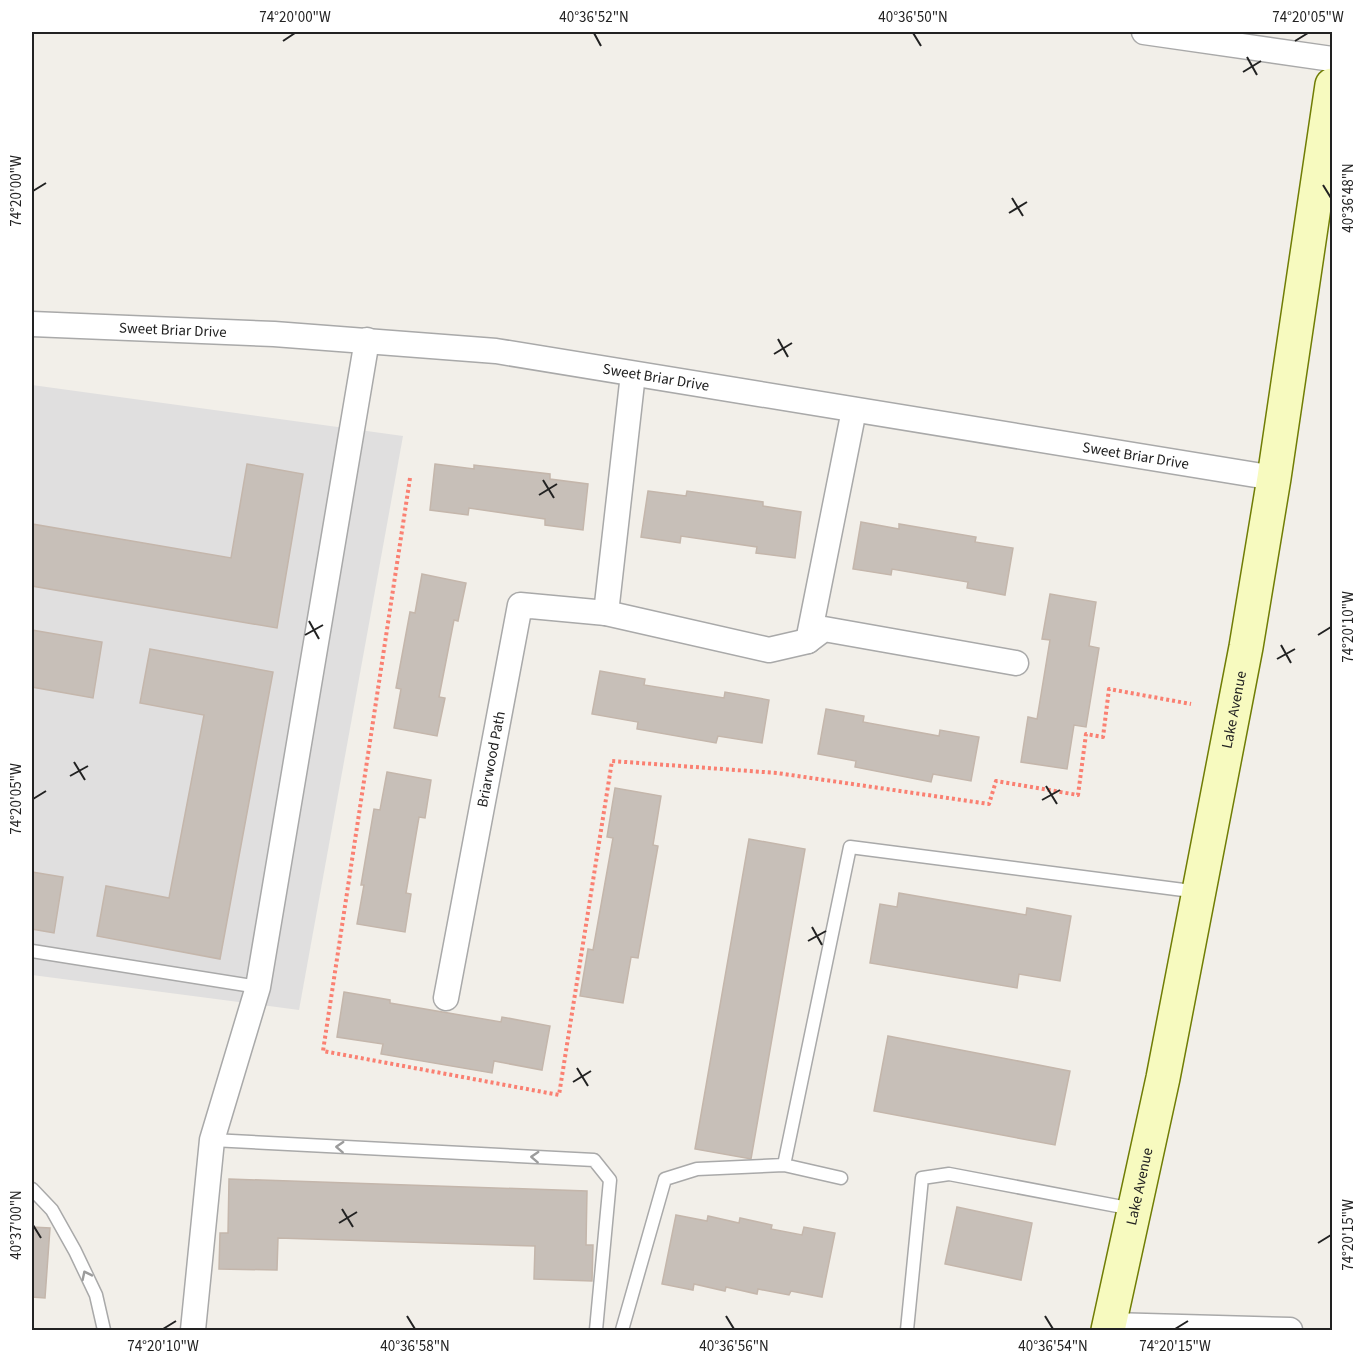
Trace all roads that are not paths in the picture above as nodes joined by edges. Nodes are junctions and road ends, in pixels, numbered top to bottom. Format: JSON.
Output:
{"nodes":[{"id":1,"x":1144,"y":32,"type":"edge"},
{"id":2,"x":1332,"y":59,"type":"edge"},
{"id":3,"x":1332,"y":85,"type":"edge"},
{"id":4,"x":32,"y":324,"type":"edge"},
{"id":5,"x":367,"y":340,"type":"junction"},
{"id":6,"x":633,"y":374,"type":"junction"},
{"id":7,"x":854,"y":410,"type":"junction"},
{"id":8,"x":1274,"y":478,"type":"junction"},
{"id":9,"x":606,"y":613,"type":"junction"},
{"id":10,"x":808,"y":641,"type":"junction"},
{"id":11,"x":1016,"y":663,"type":"dead end"},
{"id":12,"x":1199,"y":892,"type":"junction"},
{"id":13,"x":32,"y":951,"type":"edge"},
{"id":14,"x":258,"y":987,"type":"junction"},
{"id":15,"x":446,"y":998,"type":"dead end"},
{"id":16,"x":212,"y":1140,"type":"junction"},
{"id":17,"x":784,"y":1165,"type":"junction"},
{"id":18,"x":841,"y":1178,"type":"dead end"},
{"id":19,"x":32,"y":1189,"type":"edge"},
{"id":20,"x":1135,"y":1209,"type":"junction"},
{"id":21,"x":1109,"y":1328,"type":"edge"},
{"id":22,"x":104,"y":1330,"type":"edge"},
{"id":23,"x":193,"y":1330,"type":"edge"},
{"id":24,"x":596,"y":1330,"type":"edge"},
{"id":25,"x":622,"y":1330,"type":"edge"},
{"id":26,"x":907,"y":1330,"type":"edge"},
{"id":27,"x":1290,"y":1330,"type":"edge"}],
"edges":[{"from":1,"to":2,"type":"street"},
{"from":3,"to":8,"type":"main road","name":"Lake Avenue"},
{"from":4,"to":5,"type":"street","name":"Sweet Briar Drive"},
{"from":5,"to":6,"type":"street","name":"Sweet Briar Drive"},
{"from":5,"to":14,"type":"street"},
{"from":6,"to":7,"type":"street","name":"Sweet Briar Drive"},
{"from":6,"to":9,"type":"street"},
{"from":7,"to":8,"type":"street","name":"Sweet Briar Drive"},
{"from":7,"to":10,"type":"street"},
{"from":8,"to":12,"type":"main road","name":"Lake Avenue"},
{"from":9,"to":10,"type":"street","name":"Briarwood Path"},
{"from":9,"to":15,"type":"street","name":"Briarwood Path"},
{"from":10,"to":11,"type":"street","name":"Briarwood Path"},
{"from":12,"to":17,"type":"lane"},
{"from":12,"to":20,"type":"main road","name":"Lake Avenue"},
{"from":13,"to":14,"type":"lane"},
{"from":14,"to":16,"type":"street"},
{"from":16,"to":23,"type":"street"},
{"from":24,"to":16,"type":"lane","one_way":true},
{"from":17,"to":18,"type":"lane"},
{"from":17,"to":25,"type":"lane"},
{"from":22,"to":19,"type":"lane","one_way":true},
{"from":20,"to":21,"type":"main road","name":"Lake Avenue"},
{"from":20,"to":26,"type":"lane"},
{"from":21,"to":27,"type":"street"}]}
